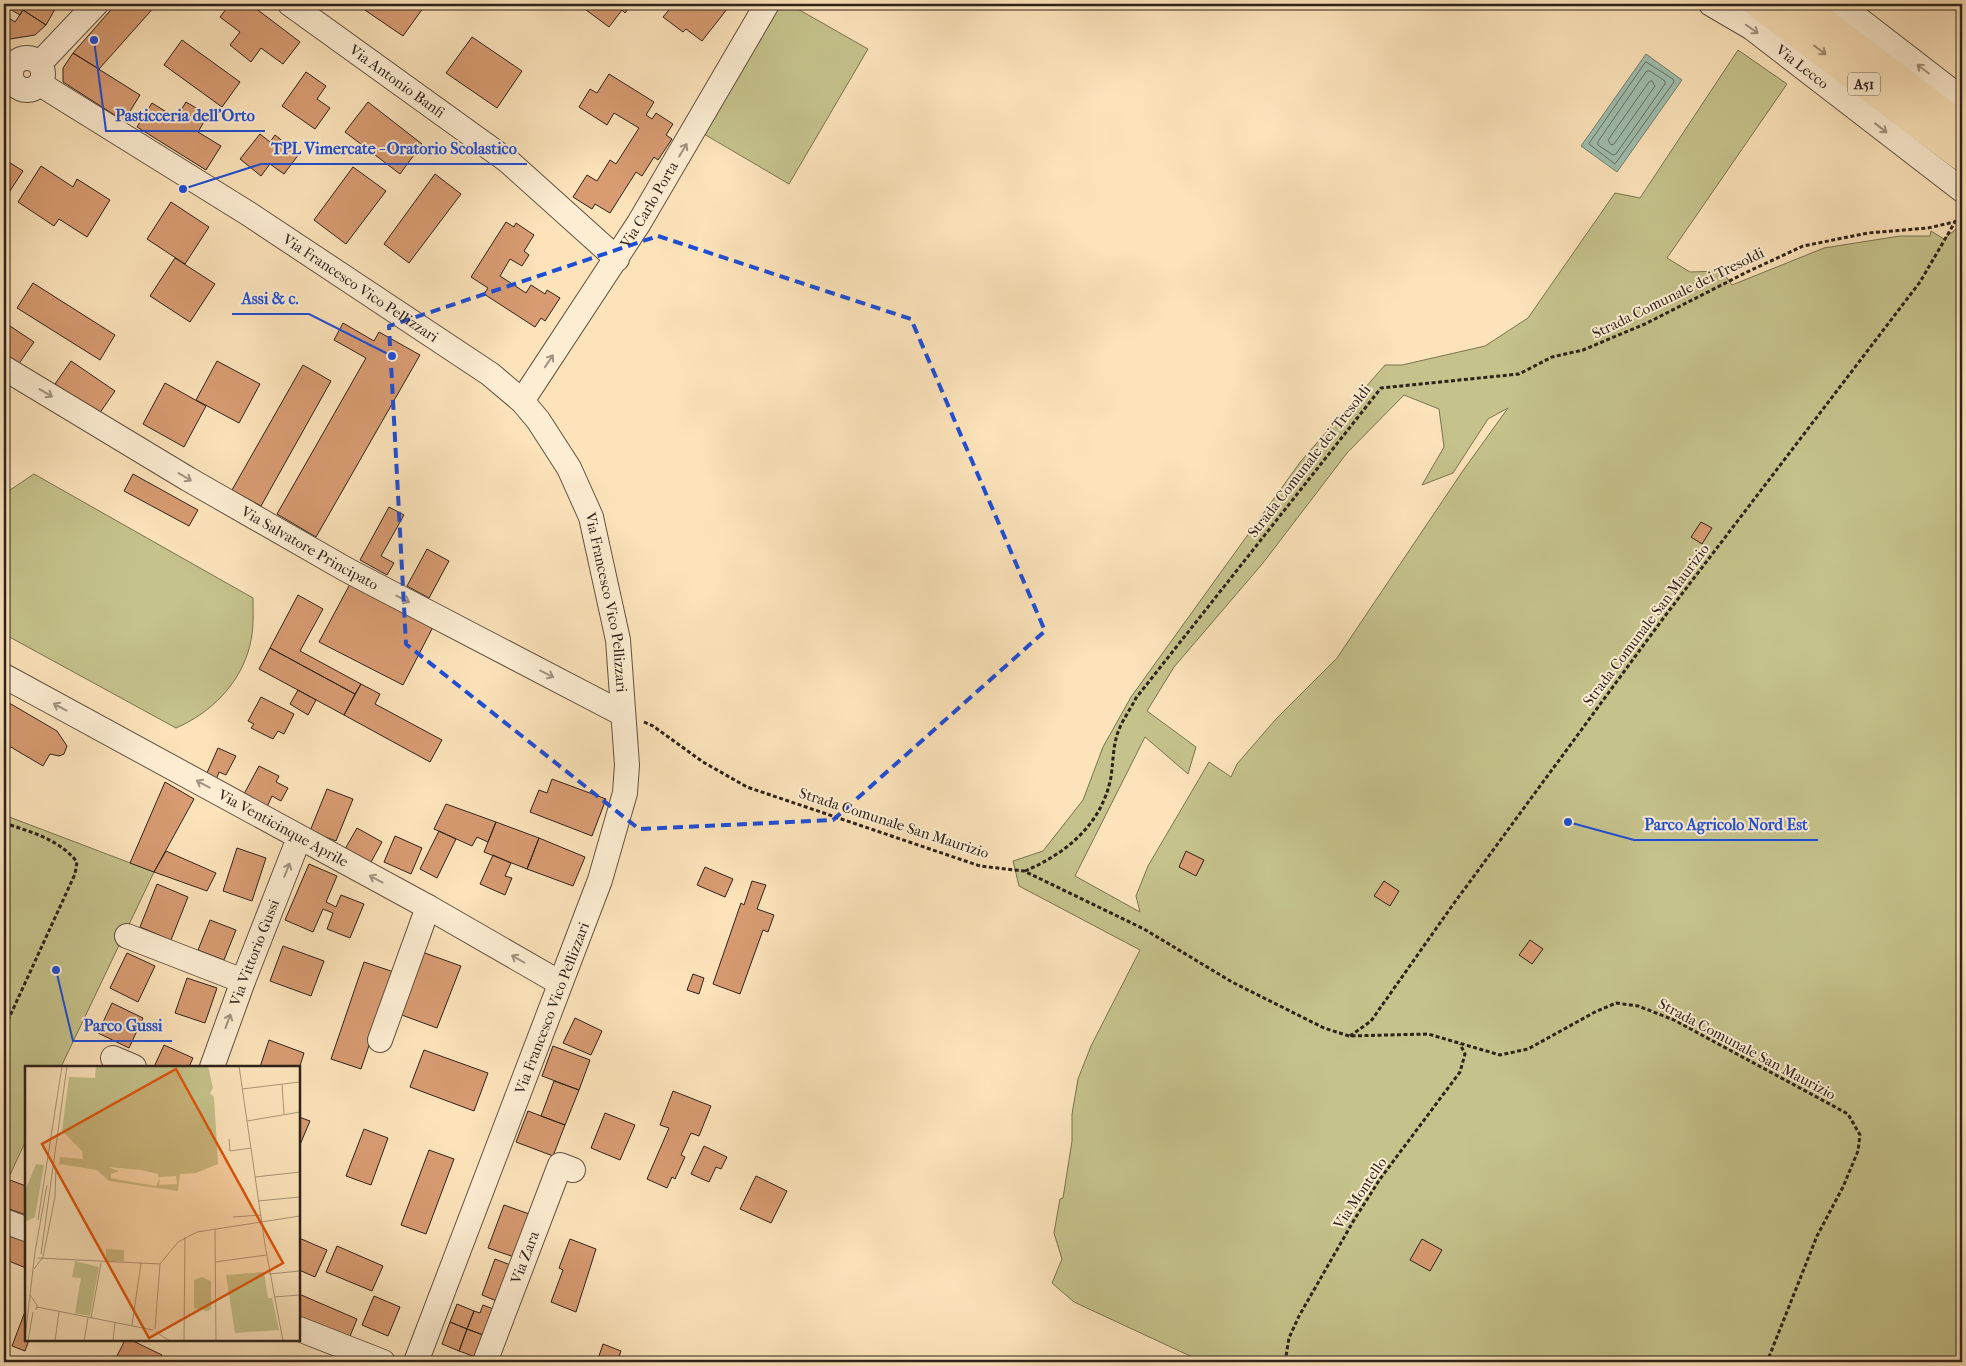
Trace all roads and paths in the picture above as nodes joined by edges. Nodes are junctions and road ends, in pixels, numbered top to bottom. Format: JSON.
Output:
{"nodes":[{"id":1,"x":96,"y":4,"type":"edge"},
{"id":2,"x":290,"y":4,"type":"edge"},
{"id":3,"x":767,"y":4,"type":"edge"},
{"id":4,"x":1711,"y":4,"type":"edge"},
{"id":5,"x":1758,"y":4,"type":"edge"},
{"id":6,"x":1799,"y":4,"type":"edge"},
{"id":7,"x":1839,"y":4,"type":"edge"},
{"id":8,"x":9,"y":74,"type":"edge"},
{"id":9,"x":40,"y":74,"type":"junction"},
{"id":10,"x":1962,"y":98,"type":"edge"},
{"id":11,"x":1962,"y":127,"type":"edge"},
{"id":12,"x":1962,"y":157,"type":"edge"},
{"id":13,"x":1962,"y":190,"type":"edge"},
{"id":14,"x":1962,"y":210,"type":"edge"},
{"id":15,"x":1954,"y":222,"type":"junction"},
{"id":16,"x":616,"y":259,"type":"junction"},
{"id":17,"x":4,"y":368,"type":"edge"},
{"id":18,"x":522,"y":401,"type":"junction"},
{"id":19,"x":4,"y":676,"type":"edge"},
{"id":20,"x":623,"y":714,"type":"junction"},
{"id":21,"x":4,"y":823,"type":"edge"},
{"id":22,"x":299,"y":838,"type":"junction"},
{"id":23,"x":1024,"y":871,"type":"junction"},
{"id":24,"x":428,"y":907,"type":"junction"},
{"id":25,"x":127,"y":936,"type":"dead end"},
{"id":26,"x":243,"y":981,"type":"junction"},
{"id":27,"x":560,"y":984,"type":"junction"},
{"id":28,"x":4,"y":997,"type":"edge"},
{"id":29,"x":9,"y":1018,"type":"junction"},
{"id":30,"x":4,"y":1030,"type":"edge"},
{"id":31,"x":1349,"y":1036,"type":"junction"},
{"id":32,"x":380,"y":1040,"type":"dead end"},
{"id":33,"x":1460,"y":1044,"type":"junction"},
{"id":34,"x":212,"y":1066,"type":"edge"},
{"id":35,"x":573,"y":1170,"type":"dead end"},
{"id":36,"x":4,"y":1221,"type":"edge"},
{"id":37,"x":25,"y":1229,"type":"edge"},
{"id":38,"x":300,"y":1329,"type":"edge"},
{"id":39,"x":382,"y":1362,"type":"edge"},
{"id":40,"x":416,"y":1362,"type":"edge"},
{"id":41,"x":485,"y":1362,"type":"edge"},
{"id":42,"x":1285,"y":1362,"type":"edge"},
{"id":43,"x":1767,"y":1362,"type":"edge"}],
"edges":[{"from":1,"to":9,"type":"street"},
{"from":2,"to":16,"type":"street","name":"Via Antonio Banfi"},
{"from":16,"to":3,"type":"street","name":"Via Carlo Porta","one_way":true},
{"from":4,"to":13,"type":"street","name":"Via Lecco","one_way":true},
{"from":5,"to":12,"type":"highway","number":"A51","one_way":true},
{"from":6,"to":11,"type":"highway","number":"A51"},
{"from":10,"to":7,"type":"street","one_way":true},
{"from":8,"to":9,"type":"street"},
{"from":9,"to":18,"type":"street","name":"Via Francesco Vico Pellizzari"},
{"from":14,"to":15,"type":"path"},
{"from":15,"to":23,"type":"path","name":"Strada Comunale dei Tresoldi"},
{"from":15,"to":31,"type":"path","name":"Strada Comunale San Maurizio"},
{"from":18,"to":16,"type":"street","name":"Via Carlo Porta","one_way":true},
{"from":17,"to":20,"type":"street","name":"Via Salvatore Principato","one_way":true},
{"from":18,"to":20,"type":"street","name":"Via Francesco Vico Pellizzari"},
{"from":22,"to":19,"type":"street","name":"Via Venticinque Aprile","one_way":true},
{"from":20,"to":23,"type":"path","name":"Strada Comunale San Maurizio"},
{"from":20,"to":27,"type":"street","name":"Via Francesco Vico Pellizzari"},
{"from":21,"to":29,"type":"path"},
{"from":24,"to":22,"type":"street","name":"Via Venticinque Aprile","one_way":true},
{"from":26,"to":22,"type":"street","name":"Via Vittorio Gussi","one_way":true},
{"from":23,"to":31,"type":"path","name":"Strada Comunale San Maurizio"},
{"from":27,"to":24,"type":"street","name":"Via Venticinque Aprile","one_way":true},
{"from":24,"to":32,"type":"street"},
{"from":25,"to":26,"type":"street"},
{"from":34,"to":26,"type":"street","name":"Via Vittorio Gussi","one_way":true},
{"from":27,"to":40,"type":"street","name":"Via Francesco Vico Pellizzari"},
{"from":28,"to":29,"type":"path"},
{"from":29,"to":30,"type":"path"},
{"from":31,"to":33,"type":"path","name":"Strada Comunale San Maurizio"},
{"from":33,"to":42,"type":"path","name":"Via Montello"},
{"from":33,"to":43,"type":"path","name":"Strada Comunale San Maurizio"},
{"from":35,"to":41,"type":"street","name":"Via Zara"},
{"from":36,"to":37,"type":"street"},
{"from":38,"to":39,"type":"street"}]}
